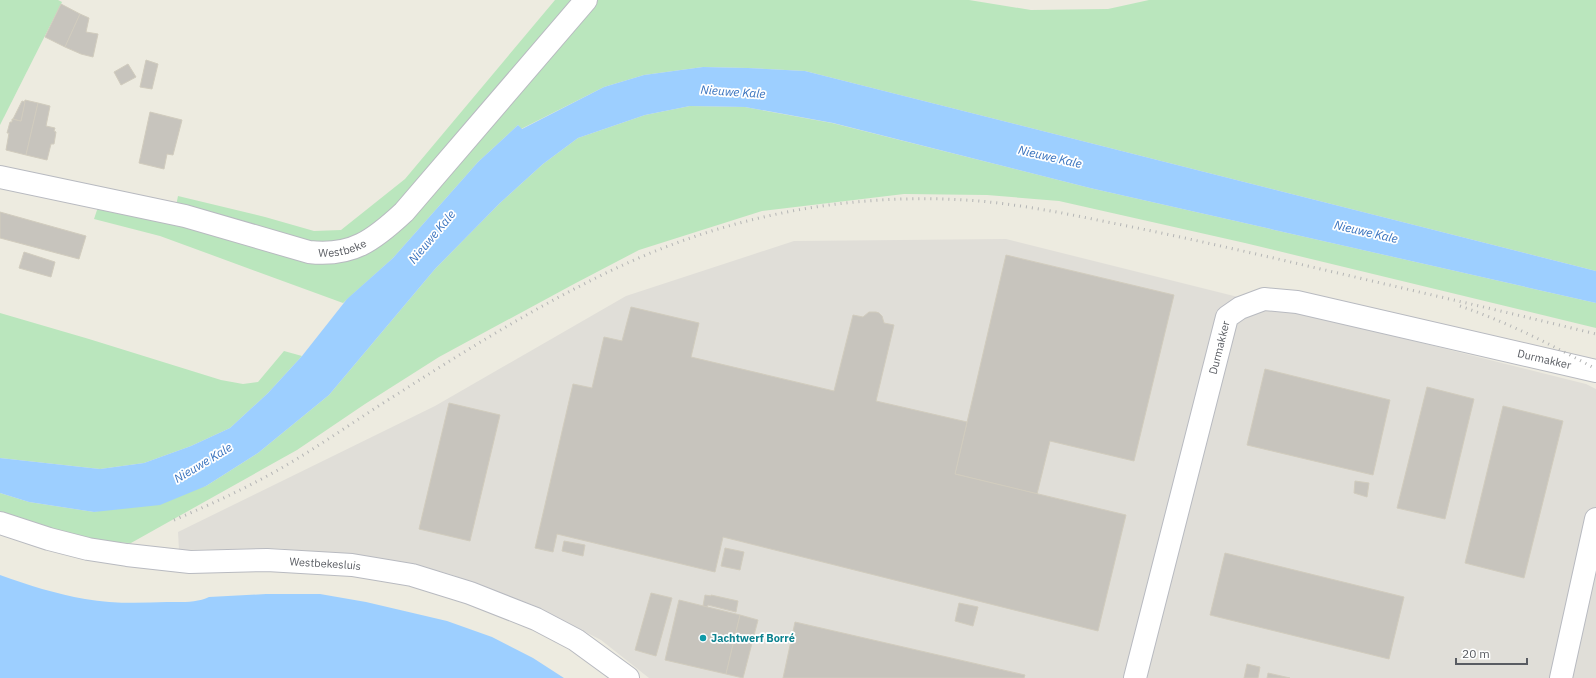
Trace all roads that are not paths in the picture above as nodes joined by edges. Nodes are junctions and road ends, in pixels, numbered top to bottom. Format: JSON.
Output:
{"nodes":[{"id":1,"x":586,"y":0,"type":"edge"},
{"id":2,"x":0,"y":176,"type":"edge"},
{"id":3,"x":1596,"y":371,"type":"edge"},
{"id":4,"x":1596,"y":519,"type":"edge"},
{"id":5,"x":0,"y":524,"type":"edge"},
{"id":6,"x":628,"y":678,"type":"edge"},
{"id":7,"x":1135,"y":678,"type":"edge"},
{"id":8,"x":1561,"y":678,"type":"edge"}],
"edges":[{"from":1,"to":2,"type":"street","name":"Westbeke"},
{"from":3,"to":7,"type":"street","name":"Durmakker"},
{"from":4,"to":8,"type":"street"},
{"from":5,"to":6,"type":"street","name":"Westbekesluis"}]}
